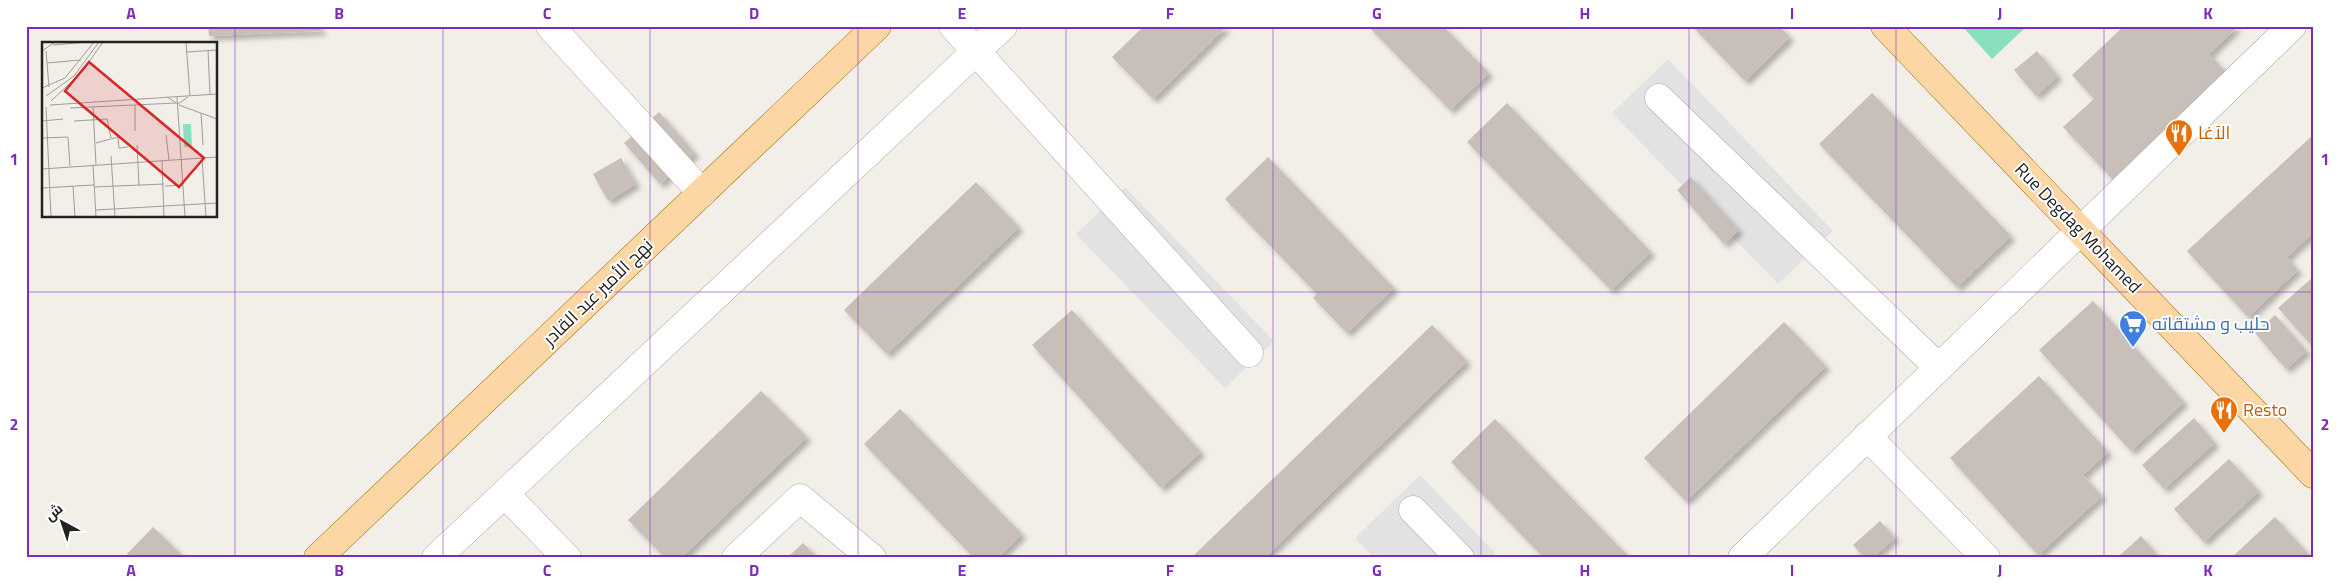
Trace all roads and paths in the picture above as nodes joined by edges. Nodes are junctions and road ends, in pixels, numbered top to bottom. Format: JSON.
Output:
{"nodes":[{"id":1,"x":550,"y":26,"type":"edge"},
{"id":2,"x":877,"y":26,"type":"edge"},
{"id":3,"x":953,"y":26,"type":"edge"},
{"id":4,"x":1003,"y":26,"type":"edge"},
{"id":5,"x":1885,"y":26,"type":"edge"},
{"id":6,"x":2292,"y":26,"type":"edge"},
{"id":7,"x":976,"y":51,"type":"junction"},
{"id":8,"x":1659,"y":98,"type":"dead end"},
{"id":9,"x":702,"y":193,"type":"junction"},
{"id":10,"x":2079,"y":229,"type":"junction"},
{"id":11,"x":1249,"y":353,"type":"dead end"},
{"id":12,"x":1938,"y":367,"type":"junction"},
{"id":13,"x":1867,"y":436,"type":"junction"},
{"id":14,"x":2313,"y":474,"type":"edge"},
{"id":15,"x":505,"y":494,"type":"junction"},
{"id":16,"x":1413,"y":510,"type":"dead end"},
{"id":17,"x":318,"y":558,"type":"edge"},
{"id":18,"x":436,"y":558,"type":"edge"},
{"id":19,"x":567,"y":558,"type":"edge"},
{"id":20,"x":736,"y":558,"type":"edge"},
{"id":21,"x":872,"y":558,"type":"edge"},
{"id":22,"x":1460,"y":558,"type":"edge"},
{"id":23,"x":1742,"y":558,"type":"edge"},
{"id":24,"x":1986,"y":558,"type":"edge"}],
"edges":[{"from":1,"to":9,"type":"street"},
{"from":2,"to":9,"type":"main road","name":"نهج الأمير عبد القادر"},
{"from":3,"to":7,"type":"street"},
{"from":4,"to":7,"type":"street"},
{"from":5,"to":10,"type":"main road","name":"Rue Degdag Mohamed"},
{"from":6,"to":10,"type":"street"},
{"from":7,"to":11,"type":"street"},
{"from":7,"to":15,"type":"street"},
{"from":8,"to":12,"type":"street"},
{"from":9,"to":17,"type":"main road","name":"نهج الأمير عبد القادر"},
{"from":10,"to":12,"type":"street"},
{"from":10,"to":14,"type":"main road","name":"Rue Degdag Mohamed"},
{"from":12,"to":13,"type":"street"},
{"from":13,"to":23,"type":"street"},
{"from":13,"to":24,"type":"street"},
{"from":15,"to":18,"type":"street"},
{"from":15,"to":19,"type":"street"},
{"from":16,"to":22,"type":"street"},
{"from":20,"to":21,"type":"street"}]}
